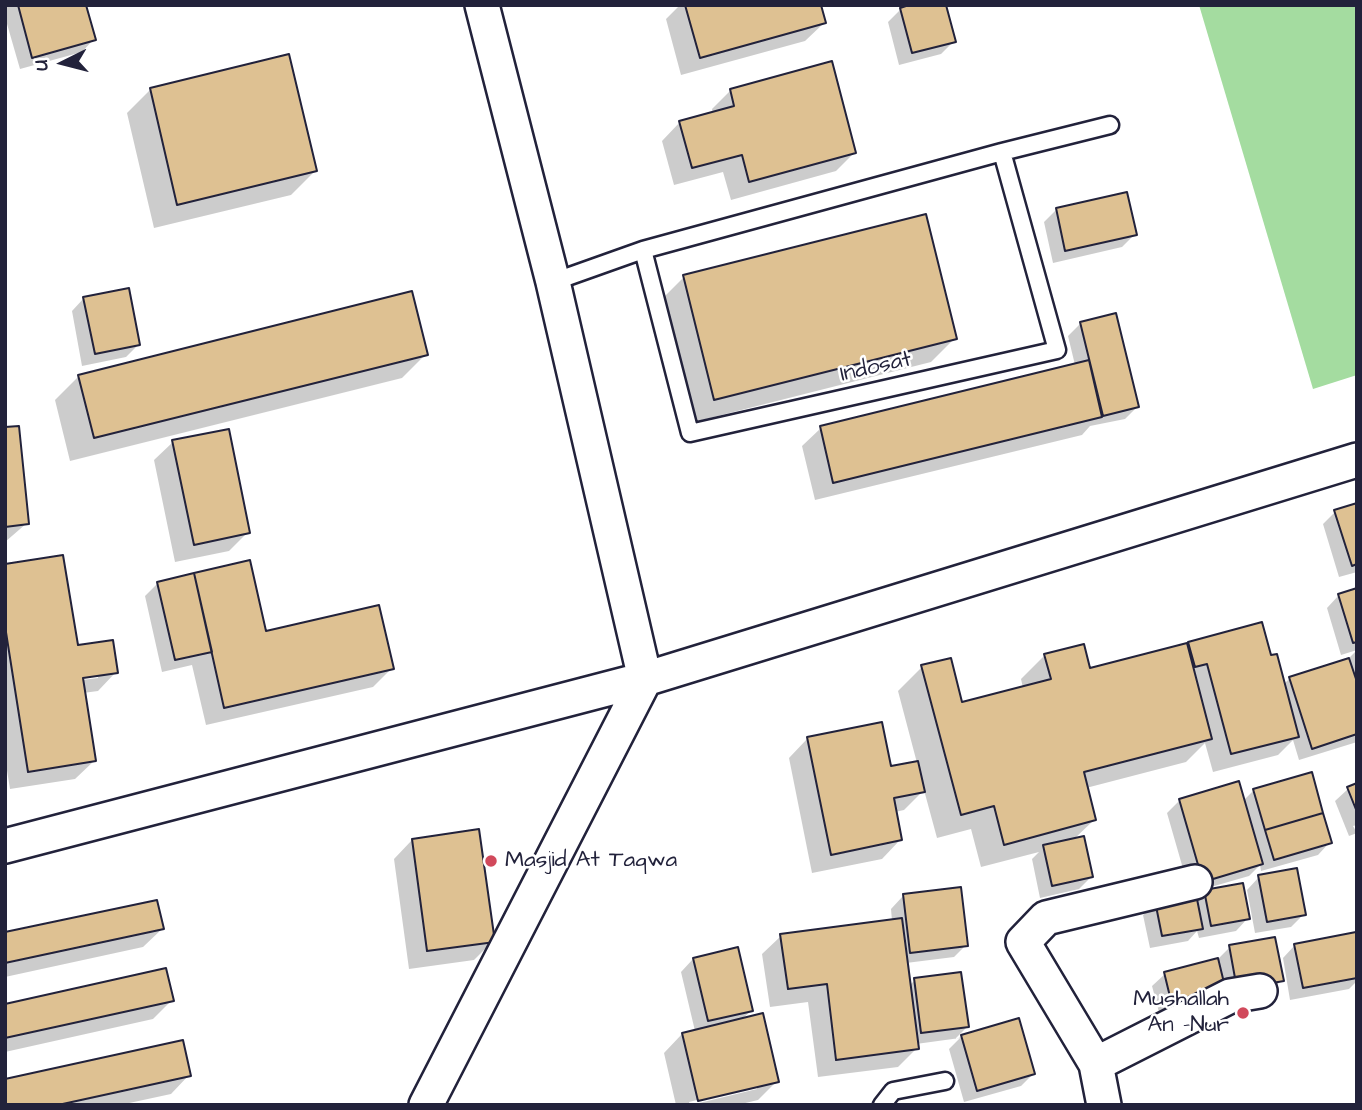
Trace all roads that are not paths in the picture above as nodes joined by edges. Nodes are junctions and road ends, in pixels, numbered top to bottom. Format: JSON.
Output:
{"nodes":[{"id":1,"x":482,"y":5,"type":"edge"},
{"id":2,"x":1110,"y":125,"type":"dead end"},
{"id":3,"x":1002,"y":152,"type":"junction"},
{"id":4,"x":643,"y":250,"type":"junction"},
{"id":5,"x":553,"y":282,"type":"junction"},
{"id":6,"x":1357,"y":460,"type":"edge"},
{"id":7,"x":645,"y":678,"type":"junction"},
{"id":8,"x":5,"y":846,"type":"edge"},
{"id":9,"x":1195,"y":882,"type":"dead end"},
{"id":10,"x":1260,"y":991,"type":"dead end"},
{"id":11,"x":1096,"y":1064,"type":"junction"},
{"id":12,"x":944,"y":1081,"type":"dead end"},
{"id":13,"x":426,"y":1105,"type":"edge"},
{"id":14,"x":882,"y":1105,"type":"edge"},
{"id":15,"x":1104,"y":1105,"type":"edge"}],
"edges":[{"from":1,"to":5,"type":"street"},
{"from":2,"to":3,"type":"lane"},
{"from":3,"to":4,"type":"lane"},
{"from":3,"to":4,"type":"lane","name":"Indosat"},
{"from":4,"to":5,"type":"lane"},
{"from":5,"to":7,"type":"street"},
{"from":6,"to":7,"type":"street"},
{"from":7,"to":8,"type":"street"},
{"from":7,"to":13,"type":"street"},
{"from":9,"to":11,"type":"street"},
{"from":10,"to":11,"type":"street"},
{"from":11,"to":15,"type":"street"},
{"from":12,"to":14,"type":"lane"}]}
